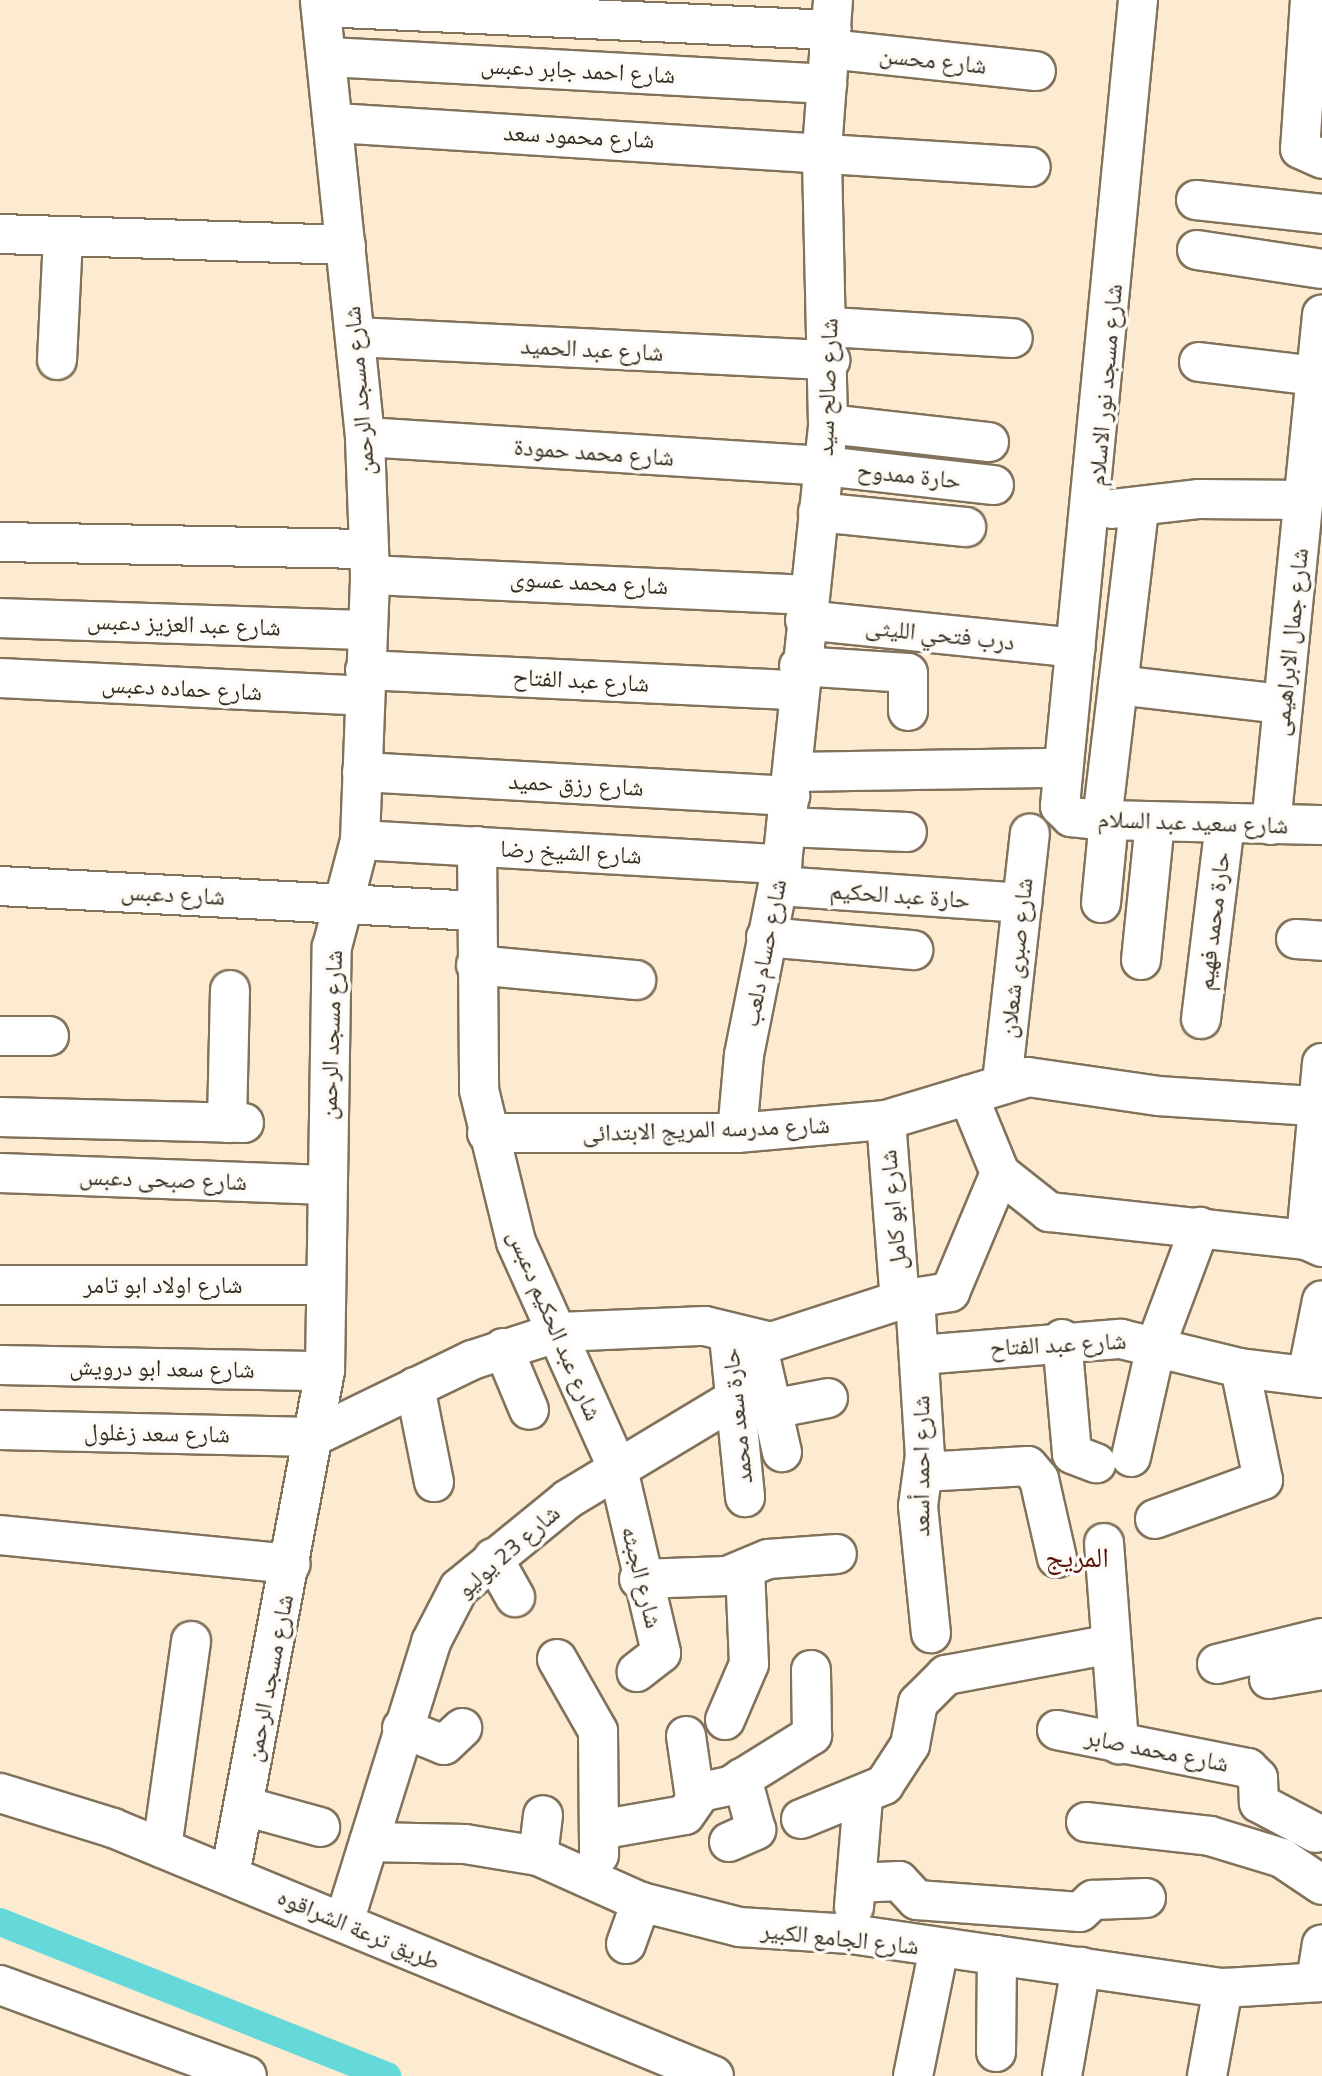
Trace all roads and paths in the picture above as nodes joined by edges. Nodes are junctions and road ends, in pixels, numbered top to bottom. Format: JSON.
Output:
{"nodes":[{"id":1,"x":1138,"y":0,"type":"edge"},
{"id":2,"x":1310,"y":0,"type":"edge"},
{"id":3,"x":321,"y":3,"type":"edge"},
{"id":4,"x":830,"y":41,"type":"edge"},
{"id":5,"x":329,"y":57,"type":"junction"},
{"id":6,"x":1036,"y":71,"type":"dead end"},
{"id":7,"x":336,"y":123,"type":"junction"},
{"id":8,"x":822,"y":150,"type":"junction"},
{"id":9,"x":1322,"y":159,"type":"edge"},
{"id":10,"x":1031,"y":167,"type":"dead end"},
{"id":11,"x":1196,"y":200,"type":"dead end"},
{"id":12,"x":1322,"y":214,"type":"edge"},
{"id":13,"x":0,"y":234,"type":"edge"},
{"id":14,"x":63,"y":236,"type":"junction"},
{"id":15,"x":346,"y":245,"type":"junction"},
{"id":16,"x":1197,"y":250,"type":"dead end"},
{"id":17,"x":1322,"y":269,"type":"edge"},
{"id":18,"x":1322,"y":315,"type":"edge"},
{"id":19,"x":355,"y":337,"type":"junction"},
{"id":20,"x":1013,"y":338,"type":"dead end"},
{"id":21,"x":831,"y":344,"type":"junction"},
{"id":22,"x":57,"y":360,"type":"dead end"},
{"id":23,"x":1199,"y":362,"type":"dead end"},
{"id":24,"x":1317,"y":376,"type":"junction"},
{"id":25,"x":828,"y":424,"type":"junction"},
{"id":26,"x":365,"y":437,"type":"junction"},
{"id":27,"x":989,"y":442,"type":"dead end"},
{"id":28,"x":824,"y":466,"type":"junction"},
{"id":29,"x":994,"y":485,"type":"dead end"},
{"id":30,"x":1095,"y":496,"type":"junction"},
{"id":31,"x":1304,"y":500,"type":"junction"},
{"id":32,"x":1139,"y":508,"type":"junction"},
{"id":33,"x":818,"y":512,"type":"junction"},
{"id":34,"x":966,"y":527,"type":"dead end"},
{"id":35,"x":0,"y":542,"type":"edge"},
{"id":36,"x":370,"y":562,"type":"junction"},
{"id":37,"x":806,"y":607,"type":"junction"},
{"id":38,"x":0,"y":618,"type":"edge"},
{"id":39,"x":367,"y":630,"type":"junction"},
{"id":40,"x":1076,"y":648,"type":"junction"},
{"id":41,"x":0,"y":678,"type":"edge"},
{"id":42,"x":798,"y":678,"type":"junction"},
{"id":43,"x":365,"y":683,"type":"junction"},
{"id":44,"x":1118,"y":685,"type":"junction"},
{"id":45,"x":1283,"y":704,"type":"junction"},
{"id":46,"x":908,"y":711,"type":"dead end"},
{"id":47,"x":1061,"y":768,"type":"junction"},
{"id":48,"x":362,"y":772,"type":"junction"},
{"id":49,"x":1105,"y":820,"type":"junction"},
{"id":50,"x":1155,"y":822,"type":"junction"},
{"id":51,"x":1225,"y":823,"type":"junction"},
{"id":52,"x":1271,"y":825,"type":"junction"},
{"id":53,"x":1322,"y":825,"type":"edge"},
{"id":54,"x":786,"y":829,"type":"junction"},
{"id":55,"x":907,"y":832,"type":"dead end"},
{"id":56,"x":1030,"y":834,"type":"dead end"},
{"id":57,"x":360,"y":840,"type":"junction"},
{"id":58,"x":477,"y":846,"type":"junction"},
{"id":59,"x":0,"y":886,"type":"edge"},
{"id":60,"x":347,"y":902,"type":"junction"},
{"id":61,"x":1022,"y":903,"type":"junction"},
{"id":62,"x":1101,"y":903,"type":"dead end"},
{"id":63,"x":477,"y":911,"type":"junction"},
{"id":64,"x":766,"y":937,"type":"junction"},
{"id":65,"x":913,"y":950,"type":"dead end"},
{"id":66,"x":1141,"y":960,"type":"dead end"},
{"id":67,"x":476,"y":965,"type":"junction"},
{"id":68,"x":636,"y":980,"type":"dead end"},
{"id":69,"x":230,"y":990,"type":"dead end"},
{"id":70,"x":1201,"y":1019,"type":"dead end"},
{"id":71,"x":0,"y":1036,"type":"edge"},
{"id":72,"x":49,"y":1036,"type":"dead end"},
{"id":73,"x":1322,"y":1063,"type":"edge"},
{"id":74,"x":985,"y":1088,"type":"junction"},
{"id":75,"x":0,"y":1117,"type":"edge"},
{"id":76,"x":886,"y":1120,"type":"junction"},
{"id":77,"x":1315,"y":1131,"type":"edge"},
{"id":78,"x":487,"y":1133,"type":"junction"},
{"id":79,"x":737,"y":1133,"type":"junction"},
{"id":80,"x":0,"y":1173,"type":"edge"},
{"id":81,"x":1000,"y":1173,"type":"junction"},
{"id":82,"x":327,"y":1185,"type":"junction"},
{"id":83,"x":1200,"y":1227,"type":"junction"},
{"id":84,"x":1314,"y":1244,"type":"edge"},
{"id":85,"x":0,"y":1285,"type":"edge"},
{"id":86,"x":326,"y":1285,"type":"junction"},
{"id":87,"x":908,"y":1299,"type":"junction"},
{"id":88,"x":1322,"y":1300,"type":"edge"},
{"id":89,"x":559,"y":1332,"type":"junction"},
{"id":90,"x":1062,"y":1339,"type":"junction"},
{"id":91,"x":743,"y":1340,"type":"junction"},
{"id":92,"x":1157,"y":1342,"type":"junction"},
{"id":93,"x":503,"y":1348,"type":"junction"},
{"id":94,"x":920,"y":1355,"type":"junction"},
{"id":95,"x":0,"y":1365,"type":"edge"},
{"id":96,"x":1240,"y":1368,"type":"junction"},
{"id":97,"x":325,"y":1371,"type":"junction"},
{"id":98,"x":1315,"y":1377,"type":"edge"},
{"id":99,"x":415,"y":1387,"type":"junction"},
{"id":100,"x":828,"y":1398,"type":"dead end"},
{"id":101,"x":733,"y":1400,"type":"junction"},
{"id":102,"x":772,"y":1409,"type":"junction"},
{"id":103,"x":529,"y":1410,"type":"dead end"},
{"id":104,"x":0,"y":1430,"type":"edge"},
{"id":105,"x":313,"y":1437,"type":"junction"},
{"id":106,"x":782,"y":1452,"type":"dead end"},
{"id":107,"x":618,"y":1469,"type":"junction"},
{"id":108,"x":923,"y":1472,"type":"junction"},
{"id":109,"x":434,"y":1482,"type":"dead end"},
{"id":110,"x":745,"y":1497,"type":"dead end"},
{"id":111,"x":1155,"y":1519,"type":"dead end"},
{"id":112,"x":0,"y":1535,"type":"edge"},
{"id":113,"x":1104,"y":1543,"type":"dead end"},
{"id":114,"x":837,"y":1554,"type":"dead end"},
{"id":115,"x":493,"y":1558,"type":"junction"},
{"id":116,"x":1057,"y":1558,"type":"dead end"},
{"id":117,"x":291,"y":1564,"type":"junction"},
{"id":118,"x":745,"y":1569,"type":"junction"},
{"id":119,"x":639,"y":1579,"type":"junction"},
{"id":120,"x":515,"y":1597,"type":"dead end"},
{"id":121,"x":931,"y":1633,"type":"dead end"},
{"id":122,"x":1322,"y":1638,"type":"edge"},
{"id":123,"x":191,"y":1641,"type":"dead end"},
{"id":124,"x":1111,"y":1644,"type":"junction"},
{"id":125,"x":557,"y":1659,"type":"dead end"},
{"id":126,"x":1217,"y":1664,"type":"dead end"},
{"id":127,"x":811,"y":1670,"type":"dead end"},
{"id":128,"x":1322,"y":1670,"type":"edge"},
{"id":129,"x":637,"y":1672,"type":"dead end"},
{"id":130,"x":1269,"y":1679,"type":"dead end"},
{"id":131,"x":725,"y":1720,"type":"dead end"},
{"id":132,"x":402,"y":1728,"type":"junction"},
{"id":133,"x":462,"y":1728,"type":"dead end"},
{"id":134,"x":1057,"y":1730,"type":"dead end"},
{"id":135,"x":686,"y":1736,"type":"dead end"},
{"id":136,"x":1119,"y":1744,"type":"junction"},
{"id":137,"x":742,"y":1778,"type":"junction"},
{"id":138,"x":0,"y":1793,"type":"edge"},
{"id":139,"x":863,"y":1797,"type":"junction"},
{"id":140,"x":695,"y":1798,"type":"junction"},
{"id":141,"x":244,"y":1806,"type":"junction"},
{"id":142,"x":543,"y":1815,"type":"dead end"},
{"id":143,"x":801,"y":1819,"type":"dead end"},
{"id":144,"x":1086,"y":1822,"type":"dead end"},
{"id":145,"x":1319,"y":1824,"type":"edge"},
{"id":146,"x":320,"y":1827,"type":"dead end"},
{"id":147,"x":599,"y":1830,"type":"junction"},
{"id":148,"x":369,"y":1842,"type":"junction"},
{"id":149,"x":729,"y":1842,"type":"dead end"},
{"id":150,"x":162,"y":1848,"type":"junction"},
{"id":151,"x":538,"y":1856,"type":"junction"},
{"id":152,"x":230,"y":1875,"type":"junction"},
{"id":153,"x":599,"y":1878,"type":"junction"},
{"id":154,"x":1315,"y":1878,"type":"edge"},
{"id":155,"x":856,"y":1883,"type":"junction"},
{"id":156,"x":1146,"y":1898,"type":"dead end"},
{"id":157,"x":641,"y":1902,"type":"junction"},
{"id":158,"x":344,"y":1922,"type":"junction"},
{"id":159,"x":851,"y":1934,"type":"junction"},
{"id":160,"x":626,"y":1944,"type":"dead end"},
{"id":161,"x":1322,"y":1944,"type":"edge"},
{"id":162,"x":939,"y":1948,"type":"junction"},
{"id":163,"x":997,"y":1955,"type":"junction"},
{"id":164,"x":1081,"y":1967,"type":"junction"},
{"id":165,"x":1319,"y":1981,"type":"edge"},
{"id":166,"x":0,"y":1985,"type":"edge"},
{"id":167,"x":1223,"y":1988,"type":"junction"},
{"id":168,"x":996,"y":2052,"type":"dead end"},
{"id":169,"x":247,"y":2076,"type":"edge"},
{"id":170,"x":714,"y":2076,"type":"edge"},
{"id":171,"x":913,"y":2076,"type":"edge"},
{"id":172,"x":1062,"y":2076,"type":"edge"},
{"id":173,"x":1207,"y":2076,"type":"edge"}],
"edges":[{"from":1,"to":30,"type":"street","name":"شارع مسجد نور الاسلام"},
{"from":2,"to":9,"type":"street"},
{"from":3,"to":4,"type":"street"},
{"from":3,"to":5,"type":"street","name":"شارع مسجد الرحمن"},
{"from":4,"to":5,"type":"street","name":"شارع احمد جابر دعبس"},
{"from":4,"to":6,"type":"street","name":"شارع محسن"},
{"from":4,"to":8,"type":"street","name":"شارع صالح سيد"},
{"from":5,"to":7,"type":"street","name":"شارع مسجد الرحمن"},
{"from":7,"to":8,"type":"street","name":"شارع محمود سعد"},
{"from":7,"to":15,"type":"street","name":"شارع مسجد الرحمن"},
{"from":8,"to":10,"type":"street","name":"شارع محمود سعد"},
{"from":8,"to":21,"type":"street","name":"شارع صالح سيد"},
{"from":11,"to":12,"type":"street"},
{"from":13,"to":14,"type":"street"},
{"from":14,"to":15,"type":"street"},
{"from":14,"to":22,"type":"street"},
{"from":15,"to":19,"type":"street","name":"شارع مسجد الرحمن"},
{"from":16,"to":17,"type":"street"},
{"from":18,"to":24,"type":"street","name":"شارع جمال الابراهيمى"},
{"from":19,"to":21,"type":"street","name":"شارع عبد الحميد"},
{"from":19,"to":26,"type":"street","name":"شارع مسجد الرحمن"},
{"from":20,"to":21,"type":"street","name":"شارع عبد الحميد"},
{"from":21,"to":25,"type":"street","name":"شارع صالح سيد"},
{"from":23,"to":24,"type":"street"},
{"from":24,"to":31,"type":"street","name":"شارع جمال الابراهيمى"},
{"from":25,"to":27,"type":"street"},
{"from":25,"to":28,"type":"street","name":"شارع صالح سيد"},
{"from":26,"to":28,"type":"street","name":"شارع محمد حمودة"},
{"from":26,"to":36,"type":"street","name":"شارع مسجد الرحمن"},
{"from":28,"to":29,"type":"street","name":"حارة ممدوح"},
{"from":28,"to":33,"type":"street","name":"شارع صالح سيد"},
{"from":30,"to":32,"type":"street"},
{"from":30,"to":40,"type":"street","name":"شارع مسجد نور الاسلام"},
{"from":31,"to":32,"type":"street"},
{"from":31,"to":45,"type":"street","name":"شارع جمال الابراهيمى"},
{"from":32,"to":44,"type":"street"},
{"from":33,"to":34,"type":"street"},
{"from":33,"to":37,"type":"street","name":"شارع صالح سيد"},
{"from":35,"to":36,"type":"street","name":"شارع محمد عسوى"},
{"from":36,"to":37,"type":"street","name":"شارع محمد عسوى"},
{"from":36,"to":39,"type":"street","name":"شارع مسجد الرحمن"},
{"from":37,"to":40,"type":"street","name":"درب فتحي الليثى"},
{"from":37,"to":42,"type":"street","name":"شارع صالح سيد"},
{"from":38,"to":39,"type":"street","name":"شارع عبد العزيز دعبس"},
{"from":39,"to":43,"type":"street","name":"شارع مسجد الرحمن"},
{"from":40,"to":47,"type":"street","name":"شارع مسجد نور الاسلام"},
{"from":41,"to":43,"type":"street","name":"شارع حماده دعبس"},
{"from":42,"to":43,"type":"street","name":"شارع عبد الفتاح"},
{"from":42,"to":46,"type":"street","name":"شارع عبد الفتاح"},
{"from":42,"to":54,"type":"street","name":"شارع صالح سيد"},
{"from":43,"to":48,"type":"street","name":"شارع مسجد الرحمن"},
{"from":44,"to":45,"type":"street"},
{"from":44,"to":49,"type":"street"},
{"from":45,"to":52,"type":"street","name":"شارع جمال الابراهيمى"},
{"from":47,"to":49,"type":"street","name":"شارع سعيد عبد السلام"},
{"from":47,"to":54,"type":"street"},
{"from":48,"to":54,"type":"street","name":"شارع رزق حميد"},
{"from":48,"to":57,"type":"street","name":"شارع مسجد الرحمن"},
{"from":49,"to":50,"type":"street","name":"شارع سعيد عبد السلام"},
{"from":49,"to":62,"type":"street"},
{"from":50,"to":51,"type":"street","name":"شارع سعيد عبد السلام"},
{"from":50,"to":66,"type":"street"},
{"from":51,"to":52,"type":"street","name":"شارع سعيد عبد السلام"},
{"from":51,"to":70,"type":"street","name":"حارة محمد فهيم"},
{"from":52,"to":53,"type":"street","name":"شارع سعيد عبد السلام"},
{"from":54,"to":55,"type":"street"},
{"from":54,"to":58,"type":"street","name":"شارع الشيخ رضا"},
{"from":54,"to":61,"type":"street","name":"حارة عبد الحكيم"},
{"from":54,"to":64,"type":"street","name":"شارع حسام دلعب"},
{"from":56,"to":61,"type":"street","name":"شارع صبرى شعلان"},
{"from":57,"to":58,"type":"street","name":"شارع الشيخ رضا"},
{"from":57,"to":60,"type":"street","name":"شارع مسجد الرحمن"},
{"from":58,"to":63,"type":"street","name":"شارع عبد الحكيم دعبس"},
{"from":59,"to":60,"type":"street","name":"شارع دعبس"},
{"from":60,"to":63,"type":"street"},
{"from":60,"to":82,"type":"street","name":"شارع مسجد الرحمن"},
{"from":61,"to":74,"type":"street","name":"شارع صبرى شعلان"},
{"from":63,"to":67,"type":"street","name":"شارع عبد الحكيم دعبس"},
{"from":64,"to":65,"type":"street"},
{"from":64,"to":79,"type":"street","name":"شارع حسام دلعب"},
{"from":67,"to":68,"type":"street"},
{"from":67,"to":78,"type":"street","name":"شارع عبد الحكيم دعبس"},
{"from":69,"to":75,"type":"street"},
{"from":71,"to":72,"type":"street"},
{"from":73,"to":77,"type":"street"},
{"from":74,"to":76,"type":"street","name":"شارع مدرسه المريج الابتدائى"},
{"from":74,"to":77,"type":"street","name":"شارع مدرسه المريج الابتدائى"},
{"from":74,"to":81,"type":"street"},
{"from":76,"to":79,"type":"street","name":"شارع مدرسه المريج الابتدائى"},
{"from":76,"to":87,"type":"street","name":"شارع ابو كامل"},
{"from":77,"to":84,"type":"street"},
{"from":78,"to":79,"type":"street","name":"شارع مدرسه المريج الابتدائى"},
{"from":78,"to":89,"type":"street","name":"شارع عبد الحكيم دعبس"},
{"from":80,"to":82,"type":"street","name":"شارع صبحى دعبس"},
{"from":81,"to":83,"type":"street"},
{"from":81,"to":87,"type":"street"},
{"from":82,"to":86,"type":"street","name":"شارع مسجد الرحمن"},
{"from":83,"to":84,"type":"street"},
{"from":83,"to":92,"type":"street"},
{"from":85,"to":86,"type":"street","name":"شارع اولاد ابو تامر"},
{"from":86,"to":97,"type":"street","name":"شارع مسجد الرحمن"},
{"from":87,"to":91,"type":"street"},
{"from":87,"to":94,"type":"street","name":"شارع احمد أسعد"},
{"from":88,"to":98,"type":"street"},
{"from":89,"to":91,"type":"street"},
{"from":89,"to":93,"type":"street"},
{"from":89,"to":107,"type":"street","name":"شارع عبد الحكيم دعبس"},
{"from":90,"to":92,"type":"street","name":"شارع عبد الفتاح"},
{"from":90,"to":92,"type":"street"},
{"from":90,"to":94,"type":"street","name":"شارع عبد الفتاح"},
{"from":91,"to":101,"type":"street","name":"حارة سعد محمد"},
{"from":91,"to":102,"type":"street"},
{"from":92,"to":96,"type":"street","name":"شارع عبد الفتاح"},
{"from":93,"to":99,"type":"street"},
{"from":93,"to":103,"type":"street"},
{"from":94,"to":108,"type":"street","name":"شارع احمد أسعد"},
{"from":95,"to":97,"type":"street","name":"شارع سعد ابو درويش"},
{"from":96,"to":98,"type":"street","name":"شارع عبد الفتاح"},
{"from":96,"to":111,"type":"street"},
{"from":97,"to":105,"type":"street","name":"شارع مسجد الرحمن"},
{"from":99,"to":105,"type":"street"},
{"from":99,"to":109,"type":"street"},
{"from":100,"to":102,"type":"street"},
{"from":101,"to":107,"type":"street","name":"شارع 23 يوليو"},
{"from":101,"to":110,"type":"street","name":"حارة سعد محمد"},
{"from":102,"to":106,"type":"street"},
{"from":104,"to":105,"type":"street","name":"شارع سعد زغلول"},
{"from":105,"to":117,"type":"street","name":"شارع مسجد الرحمن"},
{"from":107,"to":115,"type":"street","name":"شارع 23 يوليو"},
{"from":107,"to":119,"type":"street","name":"شارع الجبثه"},
{"from":108,"to":116,"type":"street"},
{"from":108,"to":121,"type":"street","name":"شارع احمد أسعد"},
{"from":112,"to":117,"type":"street"},
{"from":113,"to":124,"type":"street"},
{"from":114,"to":118,"type":"street"},
{"from":115,"to":120,"type":"street"},
{"from":115,"to":132,"type":"street","name":"شارع 23 يوليو"},
{"from":117,"to":141,"type":"street","name":"شارع مسجد الرحمن"},
{"from":118,"to":119,"type":"street"},
{"from":118,"to":131,"type":"street"},
{"from":119,"to":129,"type":"street","name":"شارع الجبثه"},
{"from":122,"to":126,"type":"street"},
{"from":123,"to":150,"type":"street"},
{"from":124,"to":136,"type":"street"},
{"from":124,"to":139,"type":"street"},
{"from":125,"to":147,"type":"street"},
{"from":127,"to":137,"type":"street"},
{"from":128,"to":130,"type":"street"},
{"from":132,"to":133,"type":"street"},
{"from":132,"to":148,"type":"street","name":"شارع 23 يوليو"},
{"from":134,"to":136,"type":"street","name":"شارع محمد صابر"},
{"from":135,"to":140,"type":"street"},
{"from":136,"to":145,"type":"street","name":"شارع محمد صابر"},
{"from":137,"to":140,"type":"street"},
{"from":137,"to":149,"type":"street"},
{"from":138,"to":150,"type":"street","name":"طريق ترعة الشراقوه"},
{"from":139,"to":143,"type":"street"},
{"from":139,"to":155,"type":"street"},
{"from":140,"to":147,"type":"street"},
{"from":141,"to":146,"type":"street"},
{"from":141,"to":152,"type":"street","name":"شارع مسجد الرحمن"},
{"from":142,"to":151,"type":"street"},
{"from":144,"to":154,"type":"street"},
{"from":145,"to":154,"type":"street"},
{"from":147,"to":153,"type":"street"},
{"from":148,"to":151,"type":"street","name":"شارع الجامع الكبير"},
{"from":148,"to":158,"type":"street","name":"شارع 23 يوليو"},
{"from":150,"to":152,"type":"street","name":"طريق ترعة الشراقوه"},
{"from":151,"to":153,"type":"street","name":"شارع الجامع الكبير"},
{"from":152,"to":158,"type":"street","name":"طريق ترعة الشراقوه"},
{"from":153,"to":157,"type":"street","name":"شارع الجامع الكبير"},
{"from":155,"to":156,"type":"street"},
{"from":155,"to":159,"type":"street"},
{"from":157,"to":159,"type":"street","name":"شارع الجامع الكبير"},
{"from":157,"to":160,"type":"street"},
{"from":158,"to":170,"type":"street","name":"طريق ترعة الشراقوه"},
{"from":159,"to":162,"type":"street","name":"شارع الجامع الكبير"},
{"from":161,"to":165,"type":"street"},
{"from":162,"to":163,"type":"street","name":"شارع الجامع الكبير"},
{"from":162,"to":171,"type":"street"},
{"from":163,"to":164,"type":"street","name":"شارع الجامع الكبير"},
{"from":163,"to":168,"type":"street"},
{"from":164,"to":167,"type":"street","name":"شارع الجامع الكبير"},
{"from":164,"to":172,"type":"street"},
{"from":165,"to":167,"type":"street","name":"شارع الجامع الكبير"},
{"from":166,"to":169,"type":"street"},
{"from":167,"to":173,"type":"street"}]}
